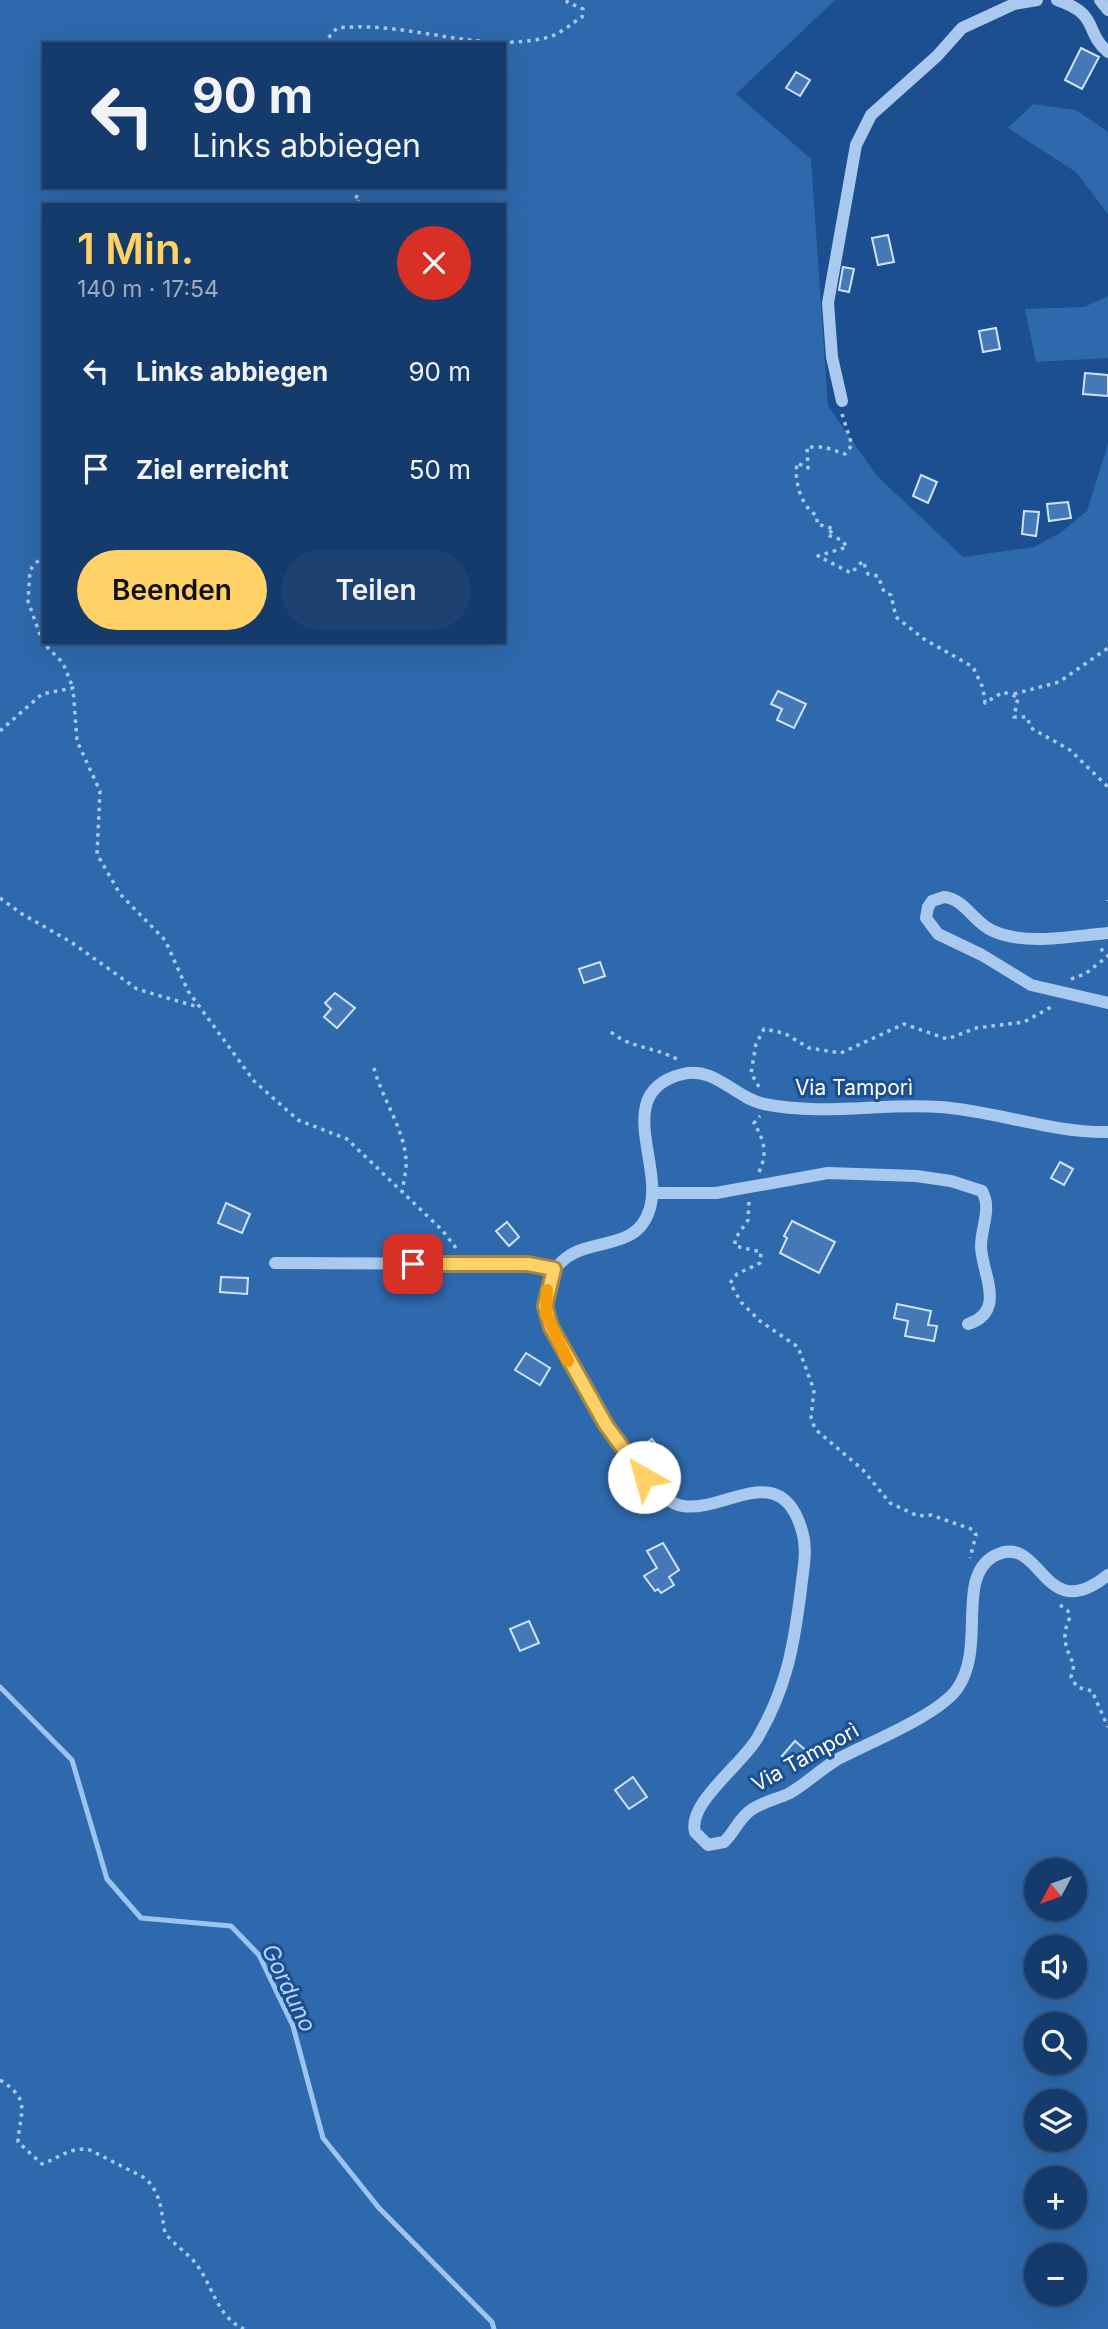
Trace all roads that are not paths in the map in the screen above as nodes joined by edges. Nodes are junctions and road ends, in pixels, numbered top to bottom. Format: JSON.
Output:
{"nodes":[{"id":1,"x":1037,"y":0,"type":"edge"},
{"id":2,"x":1057,"y":0,"type":"edge"},
{"id":3,"x":1100,"y":0,"type":"edge"},
{"id":4,"x":1108,"y":10,"type":"edge"},
{"id":5,"x":1108,"y":52,"type":"edge"},
{"id":6,"x":842,"y":401,"type":"road end"},
{"id":7,"x":1108,"y":933,"type":"edge"},
{"id":8,"x":1108,"y":1003,"type":"edge"},
{"id":9,"x":1108,"y":1132,"type":"edge"},
{"id":10,"x":653,"y":1193,"type":"junction"},
{"id":11,"x":275,"y":1263,"type":"dead end"},
{"id":12,"x":554,"y":1269,"type":"junction"},
{"id":13,"x":968,"y":1324,"type":"dead end"},
{"id":14,"x":1108,"y":1576,"type":"edge"}],
"edges":[{"from":1,"to":6,"type":"street"},
{"from":2,"to":5,"type":"street"},
{"from":3,"to":4,"type":"street"},
{"from":7,"to":8,"type":"street"},
{"from":9,"to":10,"type":"street","name":"Via Tamporì"},
{"from":10,"to":12,"type":"street"},
{"from":10,"to":13,"type":"street"},
{"from":11,"to":12,"type":"street"},
{"from":12,"to":14,"type":"street","name":"Via Tamporì"}]}
